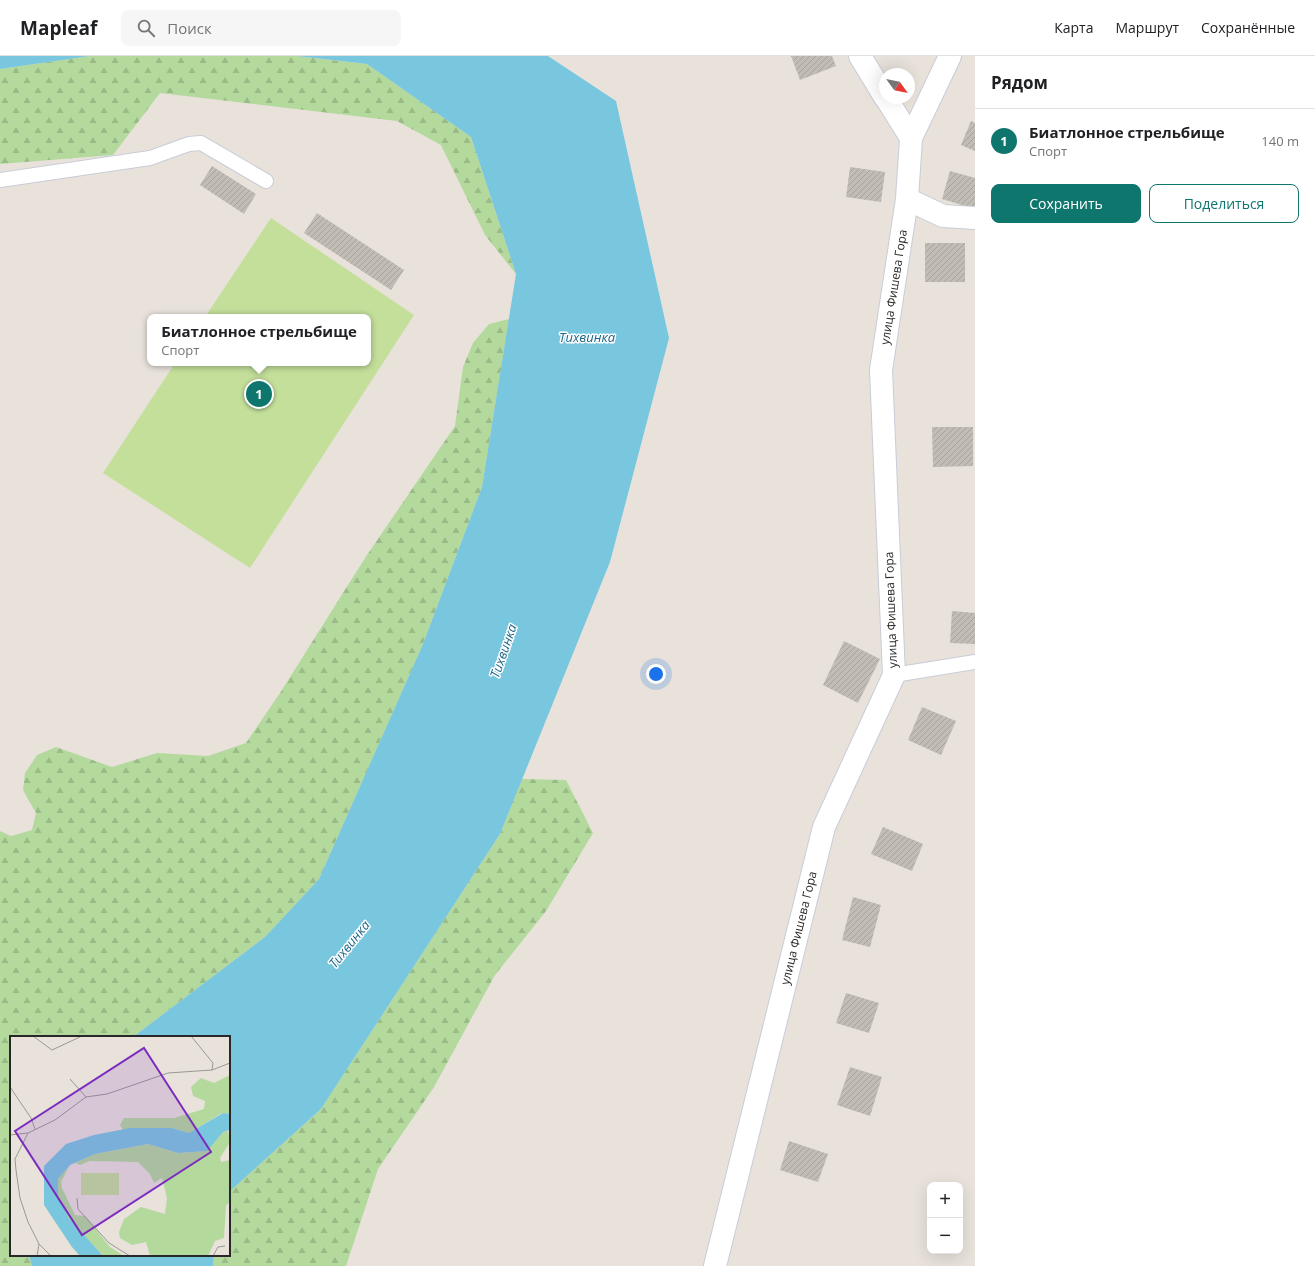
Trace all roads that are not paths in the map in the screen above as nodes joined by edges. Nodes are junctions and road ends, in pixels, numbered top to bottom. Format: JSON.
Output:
{"nodes":[{"id":1,"x":860,"y":56,"type":"edge"},
{"id":2,"x":950,"y":56,"type":"edge"},
{"id":3,"x":879,"y":87,"type":"edge"},
{"id":4,"x":889,"y":104,"type":"edge"},
{"id":5,"x":911,"y":138,"type":"junction"},
{"id":6,"x":0,"y":180,"type":"edge"},
{"id":7,"x":266,"y":181,"type":"dead end"},
{"id":8,"x":908,"y":199,"type":"junction"},
{"id":9,"x":975,"y":218,"type":"edge"},
{"id":10,"x":975,"y":662,"type":"edge"},
{"id":11,"x":894,"y":675,"type":"junction"},
{"id":12,"x":715,"y":1266,"type":"edge"}],
"edges":[{"from":1,"to":3,"type":"street"},
{"from":2,"to":5,"type":"street","name":"улица Фишева Гора"},
{"from":4,"to":5,"type":"street"},
{"from":5,"to":8,"type":"street","name":"улица Фишева Гора"},
{"from":6,"to":7,"type":"lane"},
{"from":8,"to":9,"type":"street"},
{"from":8,"to":11,"type":"street","name":"улица Фишева Гора"},
{"from":10,"to":11,"type":"lane"},
{"from":11,"to":12,"type":"street","name":"улица Фишева Гора"}]}
